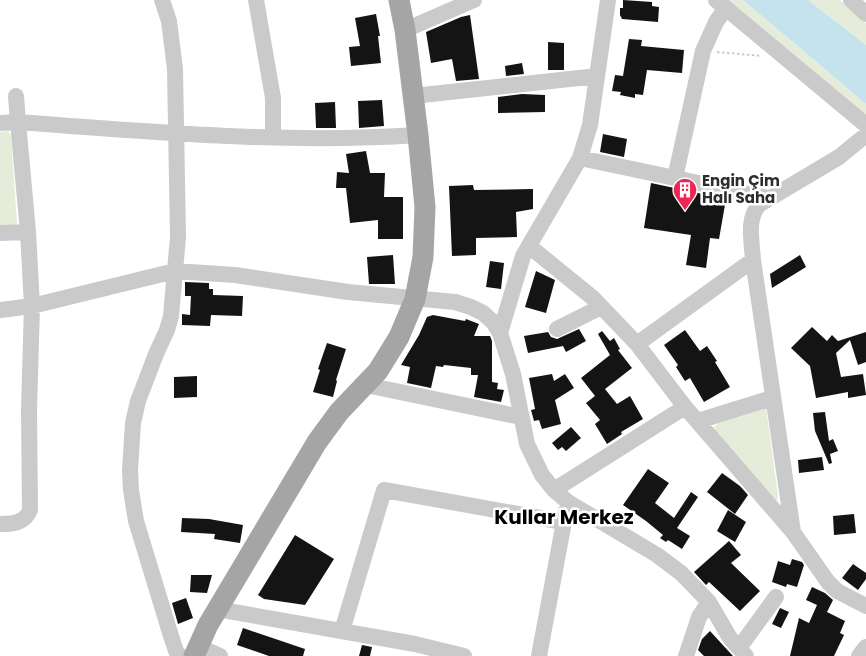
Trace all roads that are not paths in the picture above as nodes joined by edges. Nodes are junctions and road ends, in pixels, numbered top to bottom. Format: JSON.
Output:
{"nodes":[{"id":1,"x":162,"y":0,"type":"edge"},
{"id":2,"x":256,"y":0,"type":"edge"},
{"id":3,"x":399,"y":0,"type":"edge"},
{"id":4,"x":474,"y":0,"type":"edge"},
{"id":5,"x":608,"y":0,"type":"edge"},
{"id":6,"x":851,"y":0,"type":"edge"},
{"id":7,"x":721,"y":4,"type":"edge"},
{"id":8,"x":866,"y":14,"type":"edge"},
{"id":9,"x":405,"y":30,"type":"junction"},
{"id":10,"x":597,"y":76,"type":"junction"},
{"id":11,"x":16,"y":96,"type":"dead end"},
{"id":12,"x":413,"y":96,"type":"junction"},
{"id":13,"x":18,"y":122,"type":"junction"},
{"id":14,"x":0,"y":123,"type":"edge"},
{"id":15,"x":866,"y":125,"type":"edge"},
{"id":16,"x":176,"y":134,"type":"junction"},
{"id":17,"x":418,"y":135,"type":"junction"},
{"id":18,"x":866,"y":135,"type":"edge"},
{"id":19,"x":273,"y":137,"type":"junction"},
{"id":20,"x":580,"y":158,"type":"junction"},
{"id":21,"x":675,"y":178,"type":"junction"},
{"id":22,"x":768,"y":198,"type":"junction"},
{"id":23,"x":28,"y":232,"type":"junction"},
{"id":24,"x":0,"y":233,"type":"edge"},
{"id":25,"x":529,"y":246,"type":"junction"},
{"id":26,"x":753,"y":260,"type":"junction"},
{"id":27,"x":175,"y":271,"type":"junction"},
{"id":28,"x":415,"y":299,"type":"junction"},
{"id":29,"x":32,"y":306,"type":"junction"},
{"id":30,"x":601,"y":306,"type":"junction"},
{"id":31,"x":0,"y":310,"type":"edge"},
{"id":32,"x":557,"y":329,"type":"dead end"},
{"id":33,"x":500,"y":333,"type":"junction"},
{"id":34,"x":637,"y":344,"type":"junction"},
{"id":35,"x":366,"y":385,"type":"junction"},
{"id":36,"x":772,"y":398,"type":"junction"},
{"id":37,"x":685,"y":407,"type":"junction"},
{"id":38,"x":521,"y":417,"type":"junction"},
{"id":39,"x":698,"y":421,"type":"junction"},
{"id":40,"x":554,"y":490,"type":"junction"},
{"id":41,"x":568,"y":502,"type":"junction"},
{"id":42,"x":563,"y":522,"type":"junction"},
{"id":43,"x":0,"y":524,"type":"edge"},
{"id":44,"x":793,"y":532,"type":"junction"},
{"id":45,"x":776,"y":597,"type":"dead end"},
{"id":46,"x":709,"y":602,"type":"junction"},
{"id":47,"x":866,"y":606,"type":"edge"},
{"id":48,"x":217,"y":609,"type":"junction"},
{"id":49,"x":342,"y":630,"type":"junction"},
{"id":50,"x":866,"y":647,"type":"edge"},
{"id":51,"x":742,"y":652,"type":"edge"},
{"id":52,"x":191,"y":653,"type":"edge"},
{"id":53,"x":220,"y":656,"type":"edge"},
{"id":54,"x":464,"y":656,"type":"edge"},
{"id":55,"x":539,"y":656,"type":"edge"},
{"id":56,"x":686,"y":656,"type":"edge"},
{"id":57,"x":859,"y":656,"type":"edge"}],
"edges":[{"from":1,"to":16,"type":"street"},
{"from":2,"to":19,"type":"street"},
{"from":3,"to":9,"type":"main road"},
{"from":4,"to":9,"type":"street"},
{"from":5,"to":10,"type":"street"},
{"from":6,"to":8,"type":"street"},
{"from":7,"to":15,"type":"street"},
{"from":7,"to":21,"type":"street"},
{"from":9,"to":12,"type":"main road"},
{"from":10,"to":12,"type":"street"},
{"from":10,"to":20,"type":"street"},
{"from":11,"to":13,"type":"street"},
{"from":12,"to":17,"type":"main road"},
{"from":13,"to":14,"type":"street"},
{"from":13,"to":16,"type":"street"},
{"from":13,"to":23,"type":"street"},
{"from":16,"to":19,"type":"street"},
{"from":16,"to":27,"type":"street"},
{"from":17,"to":19,"type":"street"},
{"from":17,"to":28,"type":"main road"},
{"from":18,"to":22,"type":"street"},
{"from":20,"to":21,"type":"street"},
{"from":20,"to":25,"type":"street"},
{"from":21,"to":22,"type":"street"},
{"from":22,"to":26,"type":"street"},
{"from":23,"to":24,"type":"street"},
{"from":23,"to":29,"type":"street"},
{"from":25,"to":30,"type":"street"},
{"from":25,"to":33,"type":"street"},
{"from":26,"to":34,"type":"street"},
{"from":26,"to":36,"type":"street"},
{"from":27,"to":28,"type":"street"},
{"from":27,"to":29,"type":"street"},
{"from":27,"to":52,"type":"street"},
{"from":28,"to":33,"type":"street"},
{"from":28,"to":35,"type":"main road"},
{"from":29,"to":31,"type":"street"},
{"from":29,"to":43,"type":"street"},
{"from":30,"to":32,"type":"street"},
{"from":30,"to":34,"type":"street"},
{"from":33,"to":38,"type":"street"},
{"from":34,"to":37,"type":"street"},
{"from":35,"to":38,"type":"street"},
{"from":35,"to":48,"type":"main road"},
{"from":36,"to":39,"type":"street"},
{"from":36,"to":44,"type":"street"},
{"from":37,"to":39,"type":"street"},
{"from":37,"to":40,"type":"street"},
{"from":38,"to":40,"type":"street"},
{"from":39,"to":44,"type":"street"},
{"from":40,"to":41,"type":"street"},
{"from":41,"to":42,"type":"street"},
{"from":41,"to":46,"type":"street"},
{"from":42,"to":49,"type":"street"},
{"from":42,"to":55,"type":"street"},
{"from":44,"to":47,"type":"street"},
{"from":45,"to":51,"type":"street"},
{"from":46,"to":51,"type":"street"},
{"from":46,"to":56,"type":"street"},
{"from":48,"to":49,"type":"street"},
{"from":48,"to":52,"type":"main road"},
{"from":49,"to":54,"type":"street"},
{"from":50,"to":57,"type":"street"},
{"from":52,"to":53,"type":"street"}]}
